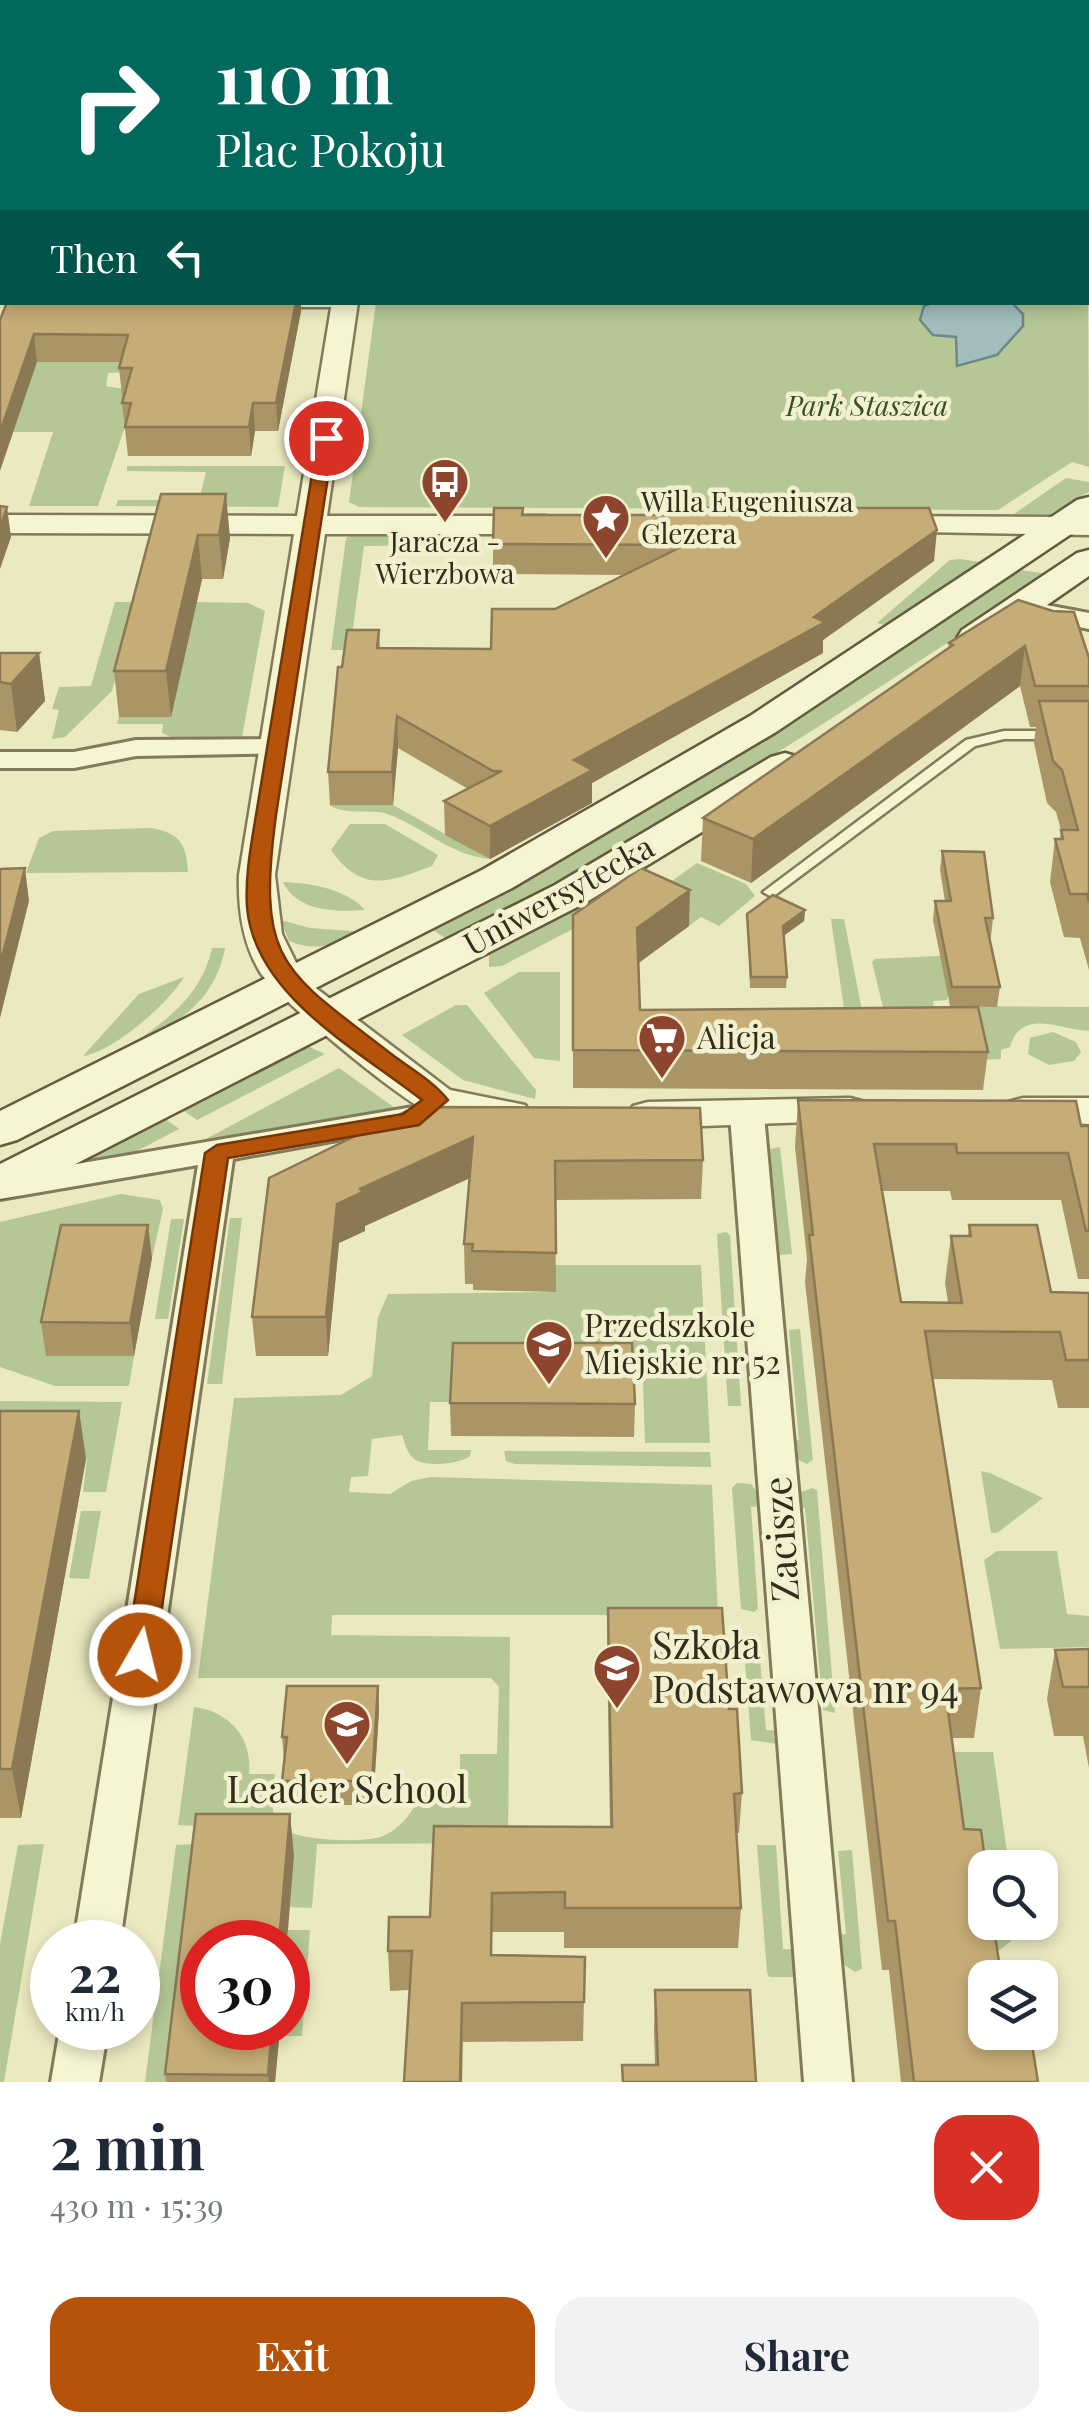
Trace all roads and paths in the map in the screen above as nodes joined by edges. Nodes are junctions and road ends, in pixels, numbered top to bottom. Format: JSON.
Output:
{"nodes":[{"id":1,"x":345,"y":305,"type":"edge"},
{"id":2,"x":1079,"y":519,"type":"edge"},
{"id":3,"x":0,"y":524,"type":"edge"},
{"id":4,"x":312,"y":524,"type":"junction"},
{"id":5,"x":570,"y":525,"type":"edge"},
{"id":6,"x":843,"y":526,"type":"edge"},
{"id":7,"x":1089,"y":560,"type":"edge"},
{"id":8,"x":1016,"y":610,"type":"junction"},
{"id":9,"x":1089,"y":621,"type":"edge"},
{"id":10,"x":941,"y":662,"type":"edge"},
{"id":11,"x":1089,"y":735,"type":"edge"},
{"id":12,"x":818,"y":744,"type":"edge"},
{"id":13,"x":278,"y":747,"type":"junction"},
{"id":14,"x":0,"y":760,"type":"edge"},
{"id":15,"x":770,"y":892,"type":"edge"},
{"id":16,"x":290,"y":987,"type":"junction"},
{"id":17,"x":325,"y":1017,"type":"junction"},
{"id":18,"x":437,"y":1100,"type":"junction"},
{"id":19,"x":881,"y":1111,"type":"edge"},
{"id":20,"x":988,"y":1111,"type":"edge"},
{"id":21,"x":1089,"y":1111,"type":"edge"},
{"id":22,"x":541,"y":1116,"type":"edge"},
{"id":23,"x":614,"y":1116,"type":"edge"},
{"id":24,"x":747,"y":1116,"type":"junction"},
{"id":25,"x":0,"y":1130,"type":"edge"},
{"id":26,"x":217,"y":1153,"type":"junction"},
{"id":27,"x":0,"y":1186,"type":"edge"},
{"id":28,"x":99,"y":1920,"type":"edge"},
{"id":29,"x":81,"y":2050,"type":"edge"},
{"id":30,"x":76,"y":2082,"type":"edge"},
{"id":31,"x":828,"y":2082,"type":"edge"}],
"edges":[{"from":1,"to":4,"type":"street"},
{"from":2,"to":6,"type":"street"},
{"from":2,"to":16,"type":"main road","name":"Uniwersytecka"},
{"from":3,"to":4,"type":"street"},
{"from":4,"to":5,"type":"street"},
{"from":4,"to":13,"type":"street"},
{"from":7,"to":8,"type":"main road"},
{"from":8,"to":9,"type":"street"},
{"from":8,"to":10,"type":"main road"},
{"from":11,"to":15,"type":"lane"},
{"from":12,"to":17,"type":"main road","name":"Uniwersytecka"},
{"from":13,"to":14,"type":"street"},
{"from":13,"to":16,"type":"street"},
{"from":16,"to":17,"type":"street"},
{"from":16,"to":25,"type":"main road","name":"Uniwersytecka"},
{"from":17,"to":18,"type":"street"},
{"from":17,"to":27,"type":"main road","name":"Uniwersytecka"},
{"from":18,"to":22,"type":"street"},
{"from":18,"to":26,"type":"street"},
{"from":19,"to":24,"type":"street"},
{"from":20,"to":21,"type":"street"},
{"from":23,"to":24,"type":"street"},
{"from":24,"to":31,"type":"street","name":"Zacisze"},
{"from":26,"to":27,"type":"street"},
{"from":26,"to":28,"type":"street"},
{"from":29,"to":30,"type":"street"}]}
